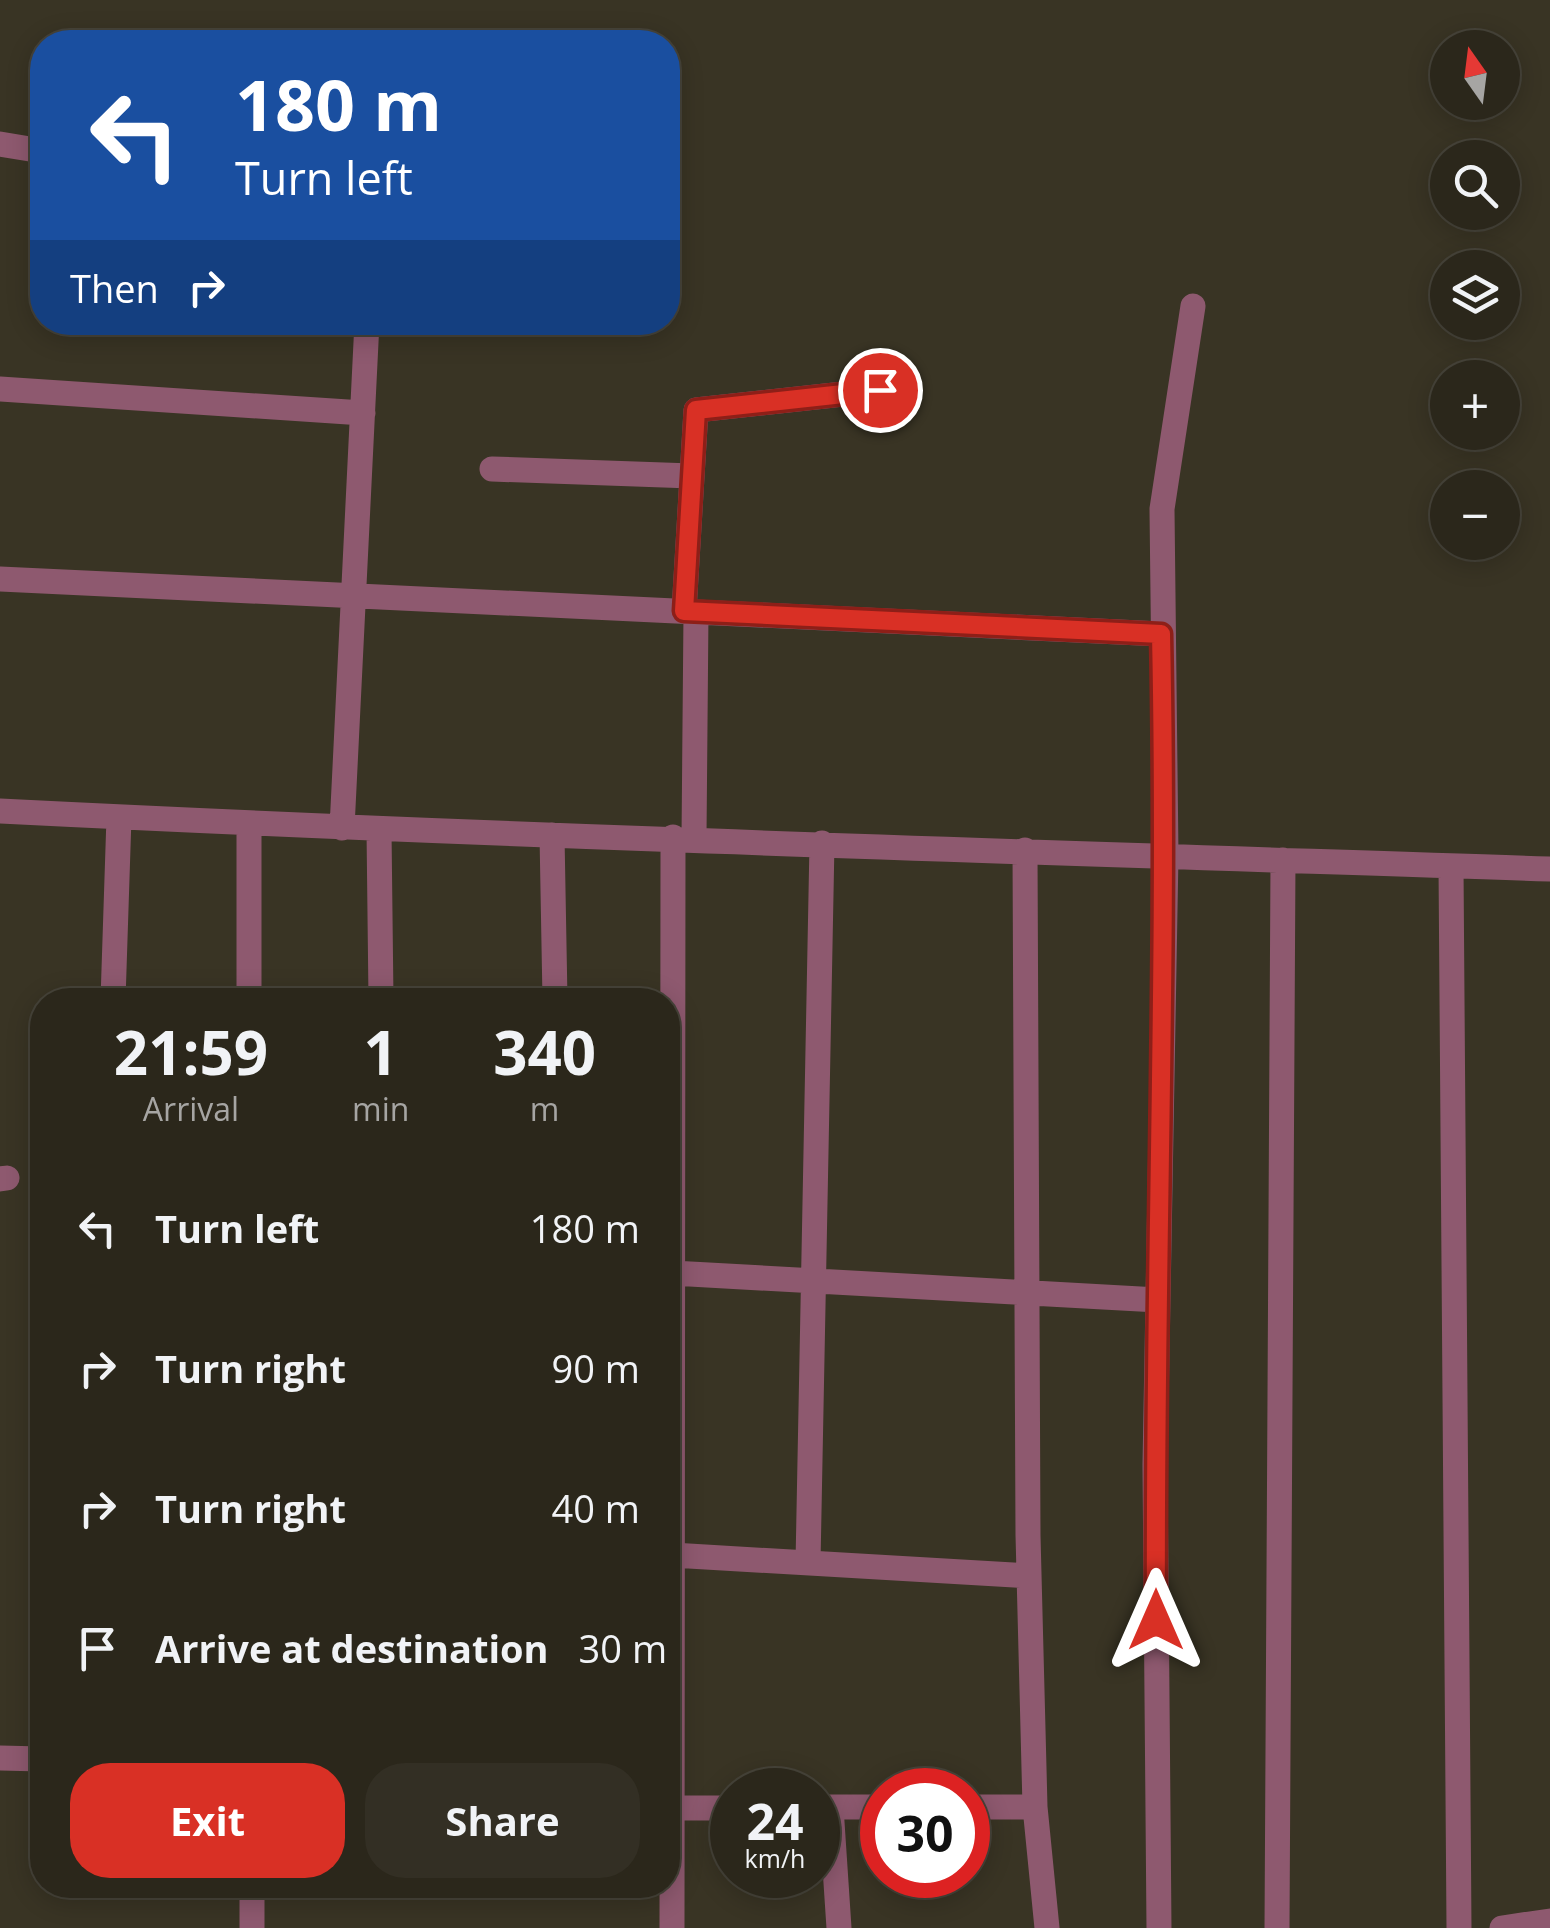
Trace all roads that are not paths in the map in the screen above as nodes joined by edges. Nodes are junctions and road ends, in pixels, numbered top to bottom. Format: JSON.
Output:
{"nodes":[{"id":1,"x":0,"y":144,"type":"edge"},
{"id":2,"x":30,"y":149,"type":"edge"},
{"id":3,"x":1193,"y":306,"type":"dead end"},
{"id":4,"x":367,"y":335,"type":"edge"},
{"id":5,"x":0,"y":389,"type":"edge"},
{"id":6,"x":880,"y":390,"type":"dead end"},
{"id":7,"x":363,"y":413,"type":"junction"},
{"id":8,"x":492,"y":469,"type":"dead end"},
{"id":9,"x":692,"y":476,"type":"junction"},
{"id":10,"x":0,"y":579,"type":"edge"},
{"id":11,"x":354,"y":596,"type":"junction"},
{"id":12,"x":690,"y":612,"type":"junction"},
{"id":13,"x":1161,"y":634,"type":"junction"},
{"id":14,"x":0,"y":811,"type":"edge"},
{"id":15,"x":119,"y":817,"type":"junction"},
{"id":16,"x":249,"y":823,"type":"junction"},
{"id":17,"x":342,"y":828,"type":"junction"},
{"id":18,"x":379,"y":830,"type":"junction"},
{"id":19,"x":552,"y":835,"type":"junction"},
{"id":20,"x":683,"y":838,"type":"junction"},
{"id":21,"x":822,"y":843,"type":"junction"},
{"id":22,"x":1025,"y":850,"type":"junction"},
{"id":23,"x":1166,"y":855,"type":"junction"},
{"id":24,"x":1283,"y":860,"type":"junction"},
{"id":25,"x":1451,"y":866,"type":"junction"},
{"id":26,"x":1550,"y":869,"type":"edge"},
{"id":27,"x":113,"y":988,"type":"edge"},
{"id":28,"x":250,"y":988,"type":"edge"},
{"id":29,"x":381,"y":988,"type":"edge"},
{"id":30,"x":555,"y":988,"type":"edge"},
{"id":31,"x":679,"y":988,"type":"edge"},
{"id":32,"x":680,"y":1274,"type":"edge"},
{"id":33,"x":816,"y":1282,"type":"junction"},
{"id":34,"x":1028,"y":1295,"type":"junction"},
{"id":35,"x":1158,"y":1300,"type":"junction"},
{"id":36,"x":680,"y":1554,"type":"edge"},
{"id":37,"x":808,"y":1562,"type":"junction"},
{"id":38,"x":1029,"y":1576,"type":"junction"},
{"id":39,"x":0,"y":1758,"type":"edge"},
{"id":40,"x":30,"y":1759,"type":"edge"},
{"id":41,"x":680,"y":1794,"type":"edge"},
{"id":42,"x":710,"y":1802,"type":"edge"},
{"id":43,"x":990,"y":1807,"type":"edge"},
{"id":44,"x":1035,"y":1807,"type":"junction"},
{"id":45,"x":252,"y":1898,"type":"edge"},
{"id":46,"x":672,"y":1898,"type":"edge"},
{"id":47,"x":835,"y":1898,"type":"edge"},
{"id":48,"x":1550,"y":1920,"type":"edge"},
{"id":49,"x":252,"y":1928,"type":"edge"},
{"id":50,"x":672,"y":1928,"type":"edge"},
{"id":51,"x":839,"y":1928,"type":"edge"},
{"id":52,"x":1047,"y":1928,"type":"edge"},
{"id":53,"x":1159,"y":1928,"type":"edge"},
{"id":54,"x":1276,"y":1928,"type":"edge"},
{"id":55,"x":1459,"y":1928,"type":"edge"},
{"id":56,"x":1502,"y":1928,"type":"edge"}],
"edges":[{"from":1,"to":2,"type":"street"},
{"from":3,"to":13,"type":"street"},
{"from":4,"to":7,"type":"street"},
{"from":5,"to":7,"type":"street"},
{"from":6,"to":9,"type":"street"},
{"from":7,"to":11,"type":"street"},
{"from":8,"to":9,"type":"street"},
{"from":9,"to":12,"type":"street"},
{"from":10,"to":11,"type":"street"},
{"from":11,"to":12,"type":"street"},
{"from":11,"to":17,"type":"street"},
{"from":12,"to":13,"type":"street"},
{"from":12,"to":20,"type":"street"},
{"from":13,"to":23,"type":"street"},
{"from":14,"to":15,"type":"street"},
{"from":15,"to":16,"type":"street"},
{"from":15,"to":27,"type":"street"},
{"from":16,"to":17,"type":"street"},
{"from":16,"to":28,"type":"street"},
{"from":17,"to":18,"type":"street"},
{"from":18,"to":19,"type":"street"},
{"from":18,"to":29,"type":"street"},
{"from":19,"to":20,"type":"street"},
{"from":19,"to":30,"type":"street"},
{"from":20,"to":21,"type":"street"},
{"from":20,"to":31,"type":"street"},
{"from":21,"to":22,"type":"street"},
{"from":21,"to":33,"type":"street"},
{"from":22,"to":23,"type":"street"},
{"from":22,"to":34,"type":"street"},
{"from":23,"to":24,"type":"street"},
{"from":23,"to":35,"type":"street"},
{"from":24,"to":25,"type":"street"},
{"from":24,"to":54,"type":"street"},
{"from":25,"to":26,"type":"street"},
{"from":25,"to":55,"type":"street"},
{"from":32,"to":33,"type":"street"},
{"from":33,"to":34,"type":"street"},
{"from":33,"to":37,"type":"street"},
{"from":34,"to":35,"type":"street"},
{"from":34,"to":38,"type":"street"},
{"from":35,"to":53,"type":"street"},
{"from":36,"to":37,"type":"street"},
{"from":37,"to":38,"type":"street"},
{"from":38,"to":44,"type":"street"},
{"from":39,"to":40,"type":"street"},
{"from":41,"to":42,"type":"street"},
{"from":43,"to":44,"type":"street"},
{"from":44,"to":52,"type":"street"},
{"from":45,"to":49,"type":"street"},
{"from":46,"to":50,"type":"street"},
{"from":47,"to":51,"type":"street"},
{"from":48,"to":56,"type":"street"}]}
